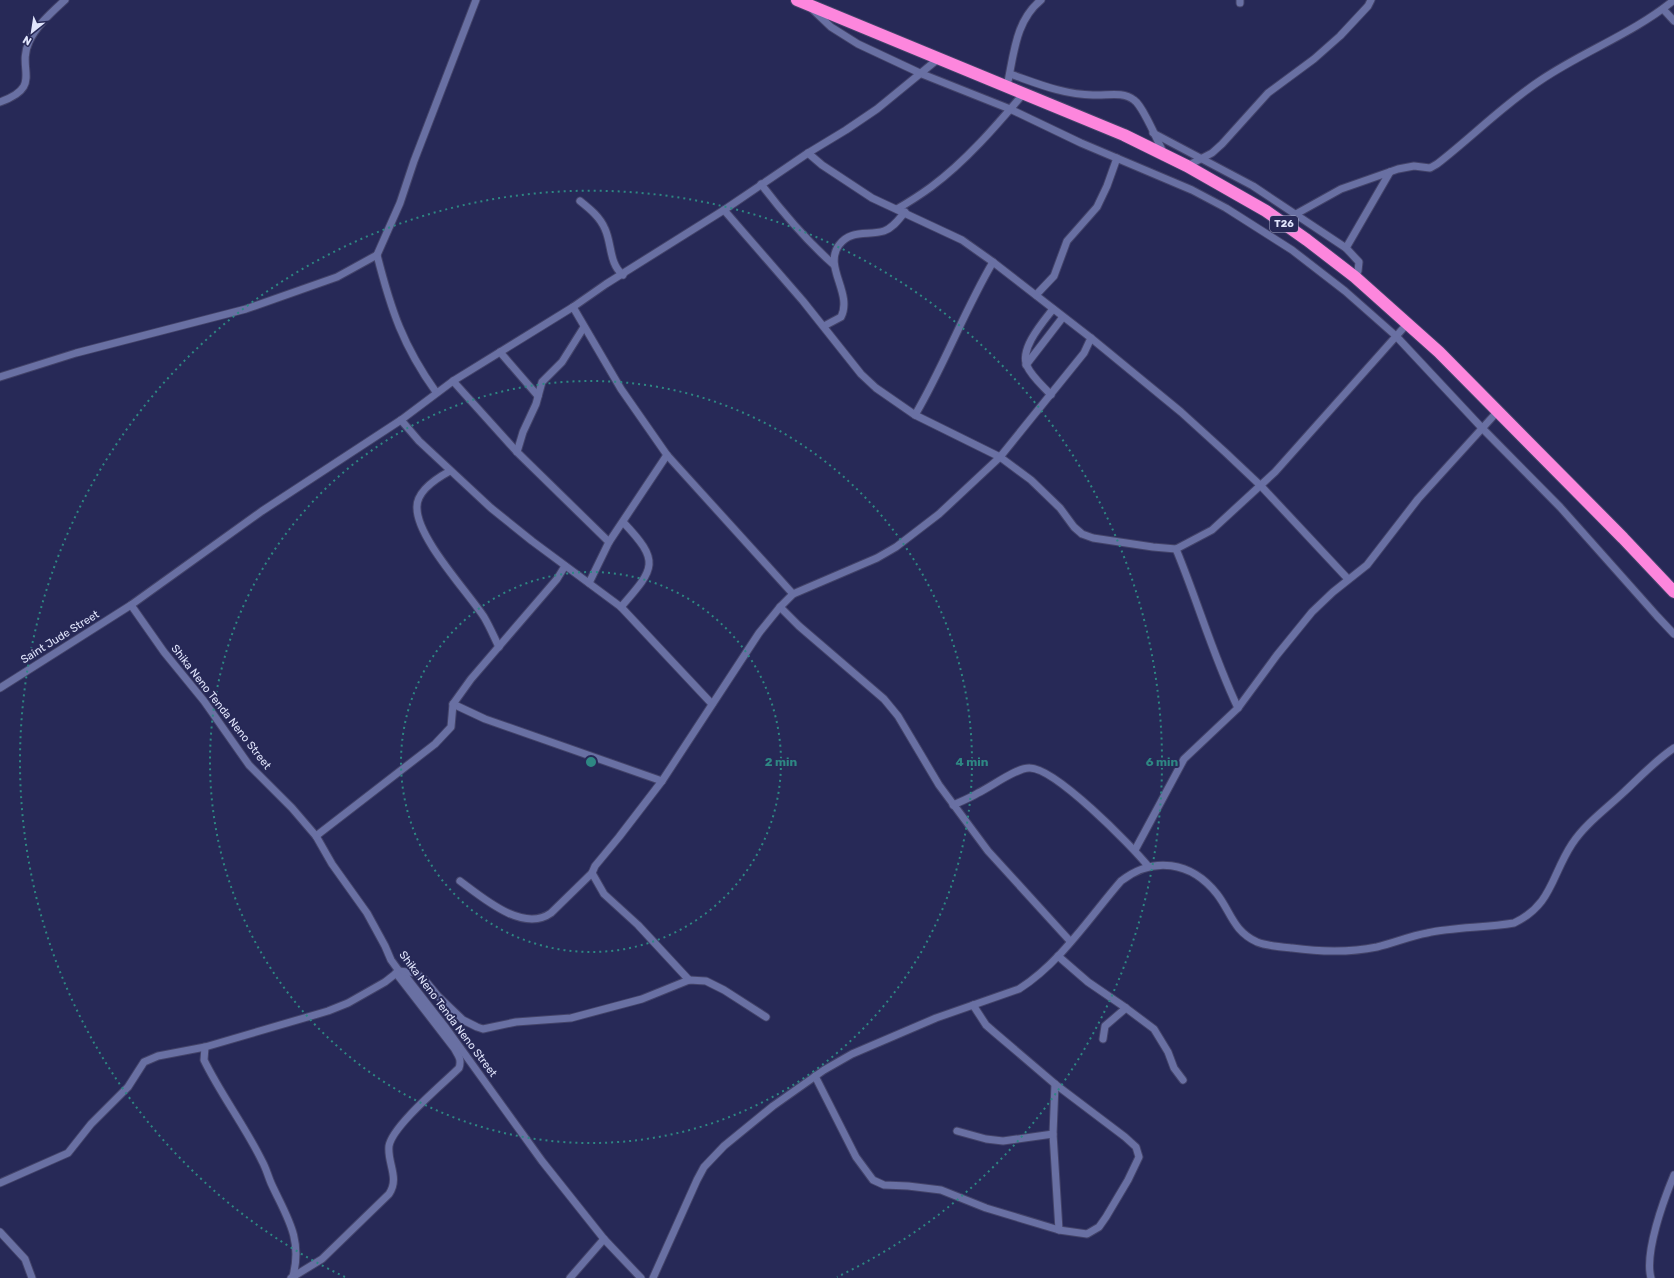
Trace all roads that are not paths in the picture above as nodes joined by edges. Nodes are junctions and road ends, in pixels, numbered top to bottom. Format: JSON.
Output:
{"nodes":[{"id":1,"x":65,"y":0,"type":"edge"},
{"id":2,"x":476,"y":0,"type":"edge"},
{"id":3,"x":797,"y":0,"type":"edge"},
{"id":4,"x":1041,"y":0,"type":"edge"},
{"id":5,"x":1371,"y":0,"type":"edge"},
{"id":6,"x":1668,"y":3,"type":"edge"},
{"id":7,"x":808,"y":6,"type":"junction"},
{"id":8,"x":1674,"y":21,"type":"edge"},
{"id":9,"x":938,"y":59,"type":"junction"},
{"id":10,"x":922,"y":74,"type":"junction"},
{"id":11,"x":1010,"y":74,"type":"junction"},
{"id":12,"x":1007,"y":86,"type":"junction"},
{"id":13,"x":1024,"y":93,"type":"junction"},
{"id":14,"x":0,"y":102,"type":"edge"},
{"id":15,"x":1010,"y":109,"type":"junction"},
{"id":16,"x":1153,"y":133,"type":"junction"},
{"id":17,"x":808,"y":153,"type":"junction"},
{"id":18,"x":1164,"y":154,"type":"junction"},
{"id":19,"x":1117,"y":158,"type":"junction"},
{"id":20,"x":1201,"y":158,"type":"junction"},
{"id":21,"x":1187,"y":166,"type":"junction"},
{"id":22,"x":1390,"y":172,"type":"junction"},
{"id":23,"x":761,"y":184,"type":"junction"},
{"id":24,"x":580,"y":201,"type":"dead end"},
{"id":25,"x":897,"y":209,"type":"junction"},
{"id":26,"x":724,"y":210,"type":"junction"},
{"id":27,"x":905,"y":212,"type":"junction"},
{"id":28,"x":1296,"y":214,"type":"junction"},
{"id":29,"x":1346,"y":248,"type":"junction"},
{"id":30,"x":377,"y":255,"type":"junction"},
{"id":31,"x":993,"y":262,"type":"junction"},
{"id":32,"x":834,"y":265,"type":"junction"},
{"id":33,"x":623,"y":275,"type":"junction"},
{"id":34,"x":1355,"y":277,"type":"junction"},
{"id":35,"x":1036,"y":295,"type":"junction"},
{"id":36,"x":573,"y":307,"type":"junction"},
{"id":37,"x":1053,"y":309,"type":"junction"},
{"id":38,"x":1063,"y":317,"type":"junction"},
{"id":39,"x":1407,"y":324,"type":"junction"},
{"id":40,"x":824,"y":326,"type":"junction"},
{"id":41,"x":584,"y":327,"type":"junction"},
{"id":42,"x":1396,"y":336,"type":"junction"},
{"id":43,"x":1091,"y":338,"type":"junction"},
{"id":44,"x":500,"y":352,"type":"junction"},
{"id":45,"x":1026,"y":365,"type":"junction"},
{"id":46,"x":0,"y":377,"type":"edge"},
{"id":47,"x":453,"y":381,"type":"junction"},
{"id":48,"x":436,"y":392,"type":"junction"},
{"id":49,"x":1052,"y":395,"type":"junction"},
{"id":50,"x":538,"y":396,"type":"junction"},
{"id":51,"x":1498,"y":412,"type":"junction"},
{"id":52,"x":915,"y":415,"type":"junction"},
{"id":53,"x":401,"y":420,"type":"junction"},
{"id":54,"x":1482,"y":428,"type":"junction"},
{"id":55,"x":517,"y":452,"type":"junction"},
{"id":56,"x":666,"y":455,"type":"junction"},
{"id":57,"x":1000,"y":457,"type":"junction"},
{"id":58,"x":450,"y":471,"type":"junction"},
{"id":59,"x":1261,"y":486,"type":"junction"},
{"id":60,"x":623,"y":522,"type":"junction"},
{"id":61,"x":609,"y":542,"type":"junction"},
{"id":62,"x":1176,"y":549,"type":"junction"},
{"id":63,"x":565,"y":566,"type":"junction"},
{"id":64,"x":1348,"y":580,"type":"junction"},
{"id":65,"x":589,"y":583,"type":"junction"},
{"id":66,"x":1674,"y":592,"type":"edge"},
{"id":67,"x":793,"y":594,"type":"junction"},
{"id":68,"x":131,"y":605,"type":"junction"},
{"id":69,"x":622,"y":606,"type":"junction"},
{"id":70,"x":780,"y":607,"type":"junction"},
{"id":71,"x":1674,"y":634,"type":"edge"},
{"id":72,"x":499,"y":647,"type":"junction"},
{"id":73,"x":0,"y":688,"type":"edge"},
{"id":74,"x":454,"y":704,"type":"junction"},
{"id":75,"x":712,"y":704,"type":"junction"},
{"id":76,"x":1238,"y":708,"type":"junction"},
{"id":77,"x":1674,"y":748,"type":"edge"},
{"id":78,"x":662,"y":781,"type":"junction"},
{"id":79,"x":954,"y":805,"type":"junction"},
{"id":80,"x":316,"y":836,"type":"junction"},
{"id":81,"x":1135,"y":850,"type":"junction"},
{"id":82,"x":1148,"y":866,"type":"junction"},
{"id":83,"x":592,"y":873,"type":"junction"},
{"id":84,"x":460,"y":881,"type":"dead end"},
{"id":85,"x":1070,"y":941,"type":"junction"},
{"id":86,"x":1058,"y":956,"type":"junction"},
{"id":87,"x":397,"y":972,"type":"junction"},
{"id":88,"x":690,"y":980,"type":"junction"},
{"id":89,"x":973,"y":1005,"type":"junction"},
{"id":90,"x":1126,"y":1008,"type":"junction"},
{"id":91,"x":766,"y":1017,"type":"dead end"},
{"id":92,"x":1103,"y":1039,"type":"dead end"},
{"id":93,"x":205,"y":1046,"type":"junction"},
{"id":94,"x":815,"y":1076,"type":"junction"},
{"id":95,"x":1183,"y":1080,"type":"dead end"},
{"id":96,"x":1055,"y":1084,"type":"junction"},
{"id":97,"x":957,"y":1131,"type":"dead end"},
{"id":98,"x":1053,"y":1134,"type":"junction"},
{"id":99,"x":1674,"y":1175,"type":"edge"},
{"id":100,"x":0,"y":1184,"type":"edge"},
{"id":101,"x":1059,"y":1230,"type":"junction"},
{"id":102,"x":0,"y":1232,"type":"edge"},
{"id":103,"x":604,"y":1239,"type":"junction"},
{"id":104,"x":292,"y":1277,"type":"edge"},
{"id":105,"x":32,"y":1278,"type":"edge"},
{"id":106,"x":570,"y":1278,"type":"edge"},
{"id":107,"x":641,"y":1278,"type":"edge"},
{"id":108,"x":653,"y":1278,"type":"edge"},
{"id":109,"x":1651,"y":1278,"type":"edge"}],
"edges":[{"from":1,"to":14,"type":"street"},
{"from":2,"to":30,"type":"street"},
{"from":3,"to":7,"type":"highway","number":"T26"},
{"from":4,"to":11,"type":"street"},
{"from":5,"to":20,"type":"street"},
{"from":6,"to":8,"type":"street"},
{"from":6,"to":22,"type":"street"},
{"from":7,"to":9,"type":"highway","number":"T26"},
{"from":7,"to":10,"type":"street"},
{"from":9,"to":10,"type":"street","name":"Saint Jude Street"},
{"from":9,"to":12,"type":"highway","number":"T26"},
{"from":10,"to":15,"type":"street"},
{"from":10,"to":17,"type":"street","name":"Saint Jude Street"},
{"from":11,"to":12,"type":"street"},
{"from":11,"to":16,"type":"street"},
{"from":12,"to":13,"type":"highway","number":"T26"},
{"from":13,"to":15,"type":"street"},
{"from":13,"to":18,"type":"highway","number":"T26"},
{"from":15,"to":19,"type":"street"},
{"from":15,"to":25,"type":"street"},
{"from":16,"to":18,"type":"street"},
{"from":16,"to":20,"type":"street"},
{"from":17,"to":23,"type":"street","name":"Saint Jude Street"},
{"from":17,"to":25,"type":"street"},
{"from":18,"to":21,"type":"highway","number":"T26"},
{"from":19,"to":35,"type":"street"},
{"from":19,"to":42,"type":"street"},
{"from":20,"to":21,"type":"street"},
{"from":20,"to":28,"type":"street"},
{"from":21,"to":34,"type":"highway","number":"T26"},
{"from":22,"to":28,"type":"street"},
{"from":22,"to":29,"type":"street"},
{"from":23,"to":26,"type":"street","name":"Saint Jude Street"},
{"from":23,"to":32,"type":"street"},
{"from":24,"to":33,"type":"street"},
{"from":25,"to":27,"type":"street"},
{"from":26,"to":33,"type":"street","name":"Saint Jude Street"},
{"from":26,"to":40,"type":"street"},
{"from":27,"to":31,"type":"street"},
{"from":27,"to":32,"type":"street"},
{"from":28,"to":29,"type":"street"},
{"from":29,"to":34,"type":"street"},
{"from":30,"to":46,"type":"street"},
{"from":30,"to":48,"type":"street"},
{"from":31,"to":35,"type":"street"},
{"from":31,"to":52,"type":"street"},
{"from":32,"to":40,"type":"street"},
{"from":33,"to":36,"type":"street","name":"Saint Jude Street"},
{"from":34,"to":39,"type":"highway","number":"T26"},
{"from":35,"to":37,"type":"street"},
{"from":36,"to":41,"type":"street"},
{"from":36,"to":44,"type":"street","name":"Saint Jude Street"},
{"from":37,"to":38,"type":"street"},
{"from":37,"to":45,"type":"street"},
{"from":38,"to":43,"type":"street"},
{"from":38,"to":45,"type":"street"},
{"from":39,"to":42,"type":"street"},
{"from":39,"to":51,"type":"highway","number":"T26"},
{"from":40,"to":52,"type":"street"},
{"from":41,"to":50,"type":"street"},
{"from":41,"to":56,"type":"street"},
{"from":42,"to":54,"type":"street"},
{"from":42,"to":59,"type":"street"},
{"from":43,"to":49,"type":"street"},
{"from":43,"to":59,"type":"street"},
{"from":44,"to":47,"type":"street","name":"Saint Jude Street"},
{"from":44,"to":50,"type":"street"},
{"from":45,"to":49,"type":"street"},
{"from":47,"to":48,"type":"street","name":"Saint Jude Street"},
{"from":47,"to":55,"type":"street"},
{"from":48,"to":53,"type":"street","name":"Saint Jude Street"},
{"from":49,"to":57,"type":"street"},
{"from":50,"to":55,"type":"street"},
{"from":51,"to":54,"type":"street"},
{"from":51,"to":66,"type":"highway","number":"T26"},
{"from":52,"to":57,"type":"street"},
{"from":53,"to":58,"type":"street"},
{"from":53,"to":68,"type":"street","name":"Saint Jude Street"},
{"from":54,"to":64,"type":"street"},
{"from":54,"to":71,"type":"street"},
{"from":55,"to":61,"type":"street"},
{"from":56,"to":60,"type":"street"},
{"from":56,"to":67,"type":"street"},
{"from":57,"to":62,"type":"street"},
{"from":57,"to":67,"type":"street"},
{"from":58,"to":63,"type":"street"},
{"from":58,"to":72,"type":"street"},
{"from":59,"to":62,"type":"street"},
{"from":59,"to":64,"type":"street"},
{"from":60,"to":61,"type":"street"},
{"from":60,"to":69,"type":"street"},
{"from":61,"to":65,"type":"street"},
{"from":62,"to":76,"type":"street"},
{"from":63,"to":65,"type":"street"},
{"from":63,"to":72,"type":"street"},
{"from":64,"to":76,"type":"street"},
{"from":65,"to":69,"type":"street"},
{"from":67,"to":70,"type":"street"},
{"from":68,"to":73,"type":"street","name":"Saint Jude Street"},
{"from":68,"to":80,"type":"street","name":"Shika Neno Tenda Neno Street"},
{"from":69,"to":75,"type":"street"},
{"from":70,"to":75,"type":"street"},
{"from":70,"to":79,"type":"street"},
{"from":72,"to":74,"type":"street"},
{"from":74,"to":78,"type":"street"},
{"from":74,"to":80,"type":"street"},
{"from":75,"to":78,"type":"street"},
{"from":76,"to":81,"type":"street"},
{"from":77,"to":82,"type":"street"},
{"from":78,"to":83,"type":"street"},
{"from":79,"to":81,"type":"street"},
{"from":79,"to":85,"type":"street"},
{"from":80,"to":87,"type":"street","name":"Shika Neno Tenda Neno Street"},
{"from":81,"to":82,"type":"street"},
{"from":82,"to":85,"type":"street"},
{"from":83,"to":84,"type":"street"},
{"from":83,"to":88,"type":"street"},
{"from":85,"to":86,"type":"street"},
{"from":86,"to":89,"type":"street"},
{"from":86,"to":90,"type":"street"},
{"from":87,"to":88,"type":"street"},
{"from":87,"to":93,"type":"street"},
{"from":87,"to":103,"type":"street","name":"Shika Neno Tenda Neno Street"},
{"from":87,"to":104,"type":"street"},
{"from":88,"to":91,"type":"street"},
{"from":89,"to":94,"type":"street"},
{"from":89,"to":96,"type":"street"},
{"from":90,"to":92,"type":"street"},
{"from":90,"to":95,"type":"street"},
{"from":93,"to":100,"type":"street"},
{"from":93,"to":104,"type":"street"},
{"from":94,"to":101,"type":"street"},
{"from":94,"to":108,"type":"street"},
{"from":96,"to":98,"type":"street"},
{"from":96,"to":101,"type":"street"},
{"from":97,"to":98,"type":"street"},
{"from":98,"to":101,"type":"street"},
{"from":99,"to":109,"type":"street"},
{"from":102,"to":105,"type":"street"},
{"from":103,"to":106,"type":"street"},
{"from":103,"to":107,"type":"street","name":"Shika Neno Tenda Neno Street"}]}
